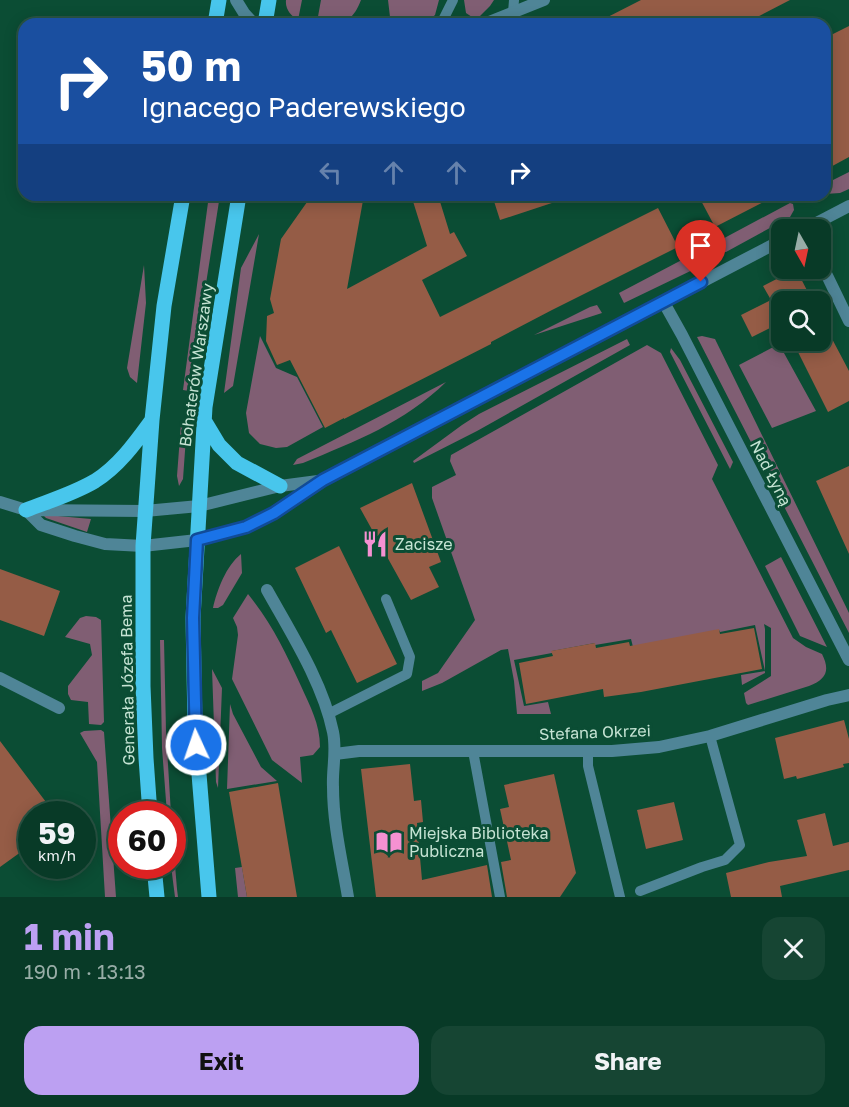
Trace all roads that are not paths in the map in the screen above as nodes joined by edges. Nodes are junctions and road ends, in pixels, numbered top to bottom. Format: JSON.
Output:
{"nodes":[{"id":1,"x":219,"y":0,"type":"edge"},
{"id":2,"x":236,"y":0,"type":"edge"},
{"id":3,"x":269,"y":0,"type":"edge"},
{"id":4,"x":453,"y":0,"type":"edge"},
{"id":5,"x":544,"y":0,"type":"edge"},
{"id":6,"x":513,"y":6,"type":"edge"},
{"id":7,"x":216,"y":18,"type":"edge"},
{"id":8,"x":249,"y":18,"type":"edge"},
{"id":9,"x":266,"y":18,"type":"edge"},
{"id":10,"x":444,"y":18,"type":"edge"},
{"id":11,"x":494,"y":18,"type":"edge"},
{"id":12,"x":182,"y":201,"type":"edge"},
{"id":13,"x":238,"y":201,"type":"edge"},
{"id":14,"x":849,"y":206,"type":"edge"},
{"id":15,"x":825,"y":219,"type":"edge"},
{"id":16,"x":771,"y":246,"type":"edge"},
{"id":17,"x":829,"y":279,"type":"edge"},
{"id":18,"x":663,"y":302,"type":"junction"},
{"id":19,"x":849,"y":321,"type":"edge"},
{"id":20,"x":152,"y":420,"type":"junction"},
{"id":21,"x":204,"y":420,"type":"junction"},
{"id":22,"x":323,"y":480,"type":"junction"},
{"id":23,"x":280,"y":486,"type":"junction"},
{"id":24,"x":0,"y":502,"type":"edge"},
{"id":25,"x":199,"y":506,"type":"junction"},
{"id":26,"x":26,"y":510,"type":"junction"},
{"id":27,"x":145,"y":511,"type":"junction"},
{"id":28,"x":197,"y":540,"type":"junction"},
{"id":29,"x":143,"y":546,"type":"junction"},
{"id":30,"x":267,"y":590,"type":"dead end"},
{"id":31,"x":386,"y":599,"type":"dead end"},
{"id":32,"x":849,"y":660,"type":"edge"},
{"id":33,"x":0,"y":678,"type":"edge"},
{"id":34,"x":849,"y":695,"type":"edge"},
{"id":35,"x":59,"y":708,"type":"dead end"},
{"id":36,"x":328,"y":714,"type":"junction"},
{"id":37,"x":710,"y":736,"type":"junction"},
{"id":38,"x":588,"y":751,"type":"junction"},
{"id":39,"x":473,"y":752,"type":"junction"},
{"id":40,"x":335,"y":754,"type":"junction"},
{"id":41,"x":149,"y":801,"type":"edge"},
{"id":42,"x":155,"y":879,"type":"edge"},
{"id":43,"x":640,"y":891,"type":"dead end"},
{"id":44,"x":157,"y":897,"type":"edge"},
{"id":45,"x":209,"y":897,"type":"edge"},
{"id":46,"x":348,"y":897,"type":"edge"},
{"id":47,"x":500,"y":897,"type":"edge"},
{"id":48,"x":620,"y":897,"type":"edge"}],
"edges":[{"from":1,"to":7,"type":"main road"},
{"from":2,"to":8,"type":"street"},
{"from":3,"to":9,"type":"main road"},
{"from":4,"to":10,"type":"lane"},
{"from":5,"to":6,"type":"street"},
{"from":6,"to":11,"type":"street"},
{"from":12,"to":20,"type":"main road"},
{"from":13,"to":21,"type":"main road","name":"Bohaterów Warszawy"},
{"from":14,"to":15,"type":"street"},
{"from":16,"to":18,"type":"street"},
{"from":17,"to":19,"type":"street"},
{"from":18,"to":22,"type":"street"},
{"from":18,"to":32,"type":"street","name":"Nad Łyną"},
{"from":20,"to":26,"type":"main road"},
{"from":20,"to":27,"type":"main road"},
{"from":21,"to":23,"type":"main road"},
{"from":21,"to":25,"type":"main road","name":"Bohaterów Warszawy"},
{"from":22,"to":23,"type":"street"},
{"from":22,"to":28,"type":"street"},
{"from":23,"to":25,"type":"street"},
{"from":24,"to":26,"type":"street"},
{"from":25,"to":27,"type":"street"},
{"from":25,"to":28,"type":"main road","name":"Bohaterów Warszawy"},
{"from":26,"to":27,"type":"street"},
{"from":26,"to":29,"type":"street"},
{"from":27,"to":29,"type":"main road","name":"Generała Józefa Bema"},
{"from":28,"to":29,"type":"street"},
{"from":28,"to":45,"type":"main road"},
{"from":29,"to":41,"type":"main road","name":"Generała Józefa Bema"},
{"from":30,"to":36,"type":"street"},
{"from":31,"to":36,"type":"lane"},
{"from":33,"to":35,"type":"street"},
{"from":34,"to":37,"type":"street","name":"Stefana Okrzei"},
{"from":36,"to":40,"type":"street"},
{"from":37,"to":38,"type":"street","name":"Stefana Okrzei"},
{"from":37,"to":43,"type":"lane"},
{"from":38,"to":39,"type":"street","name":"Stefana Okrzei"},
{"from":38,"to":48,"type":"lane"},
{"from":39,"to":40,"type":"street","name":"Stefana Okrzei"},
{"from":39,"to":47,"type":"lane"},
{"from":40,"to":46,"type":"street"},
{"from":42,"to":44,"type":"main road"}]}
